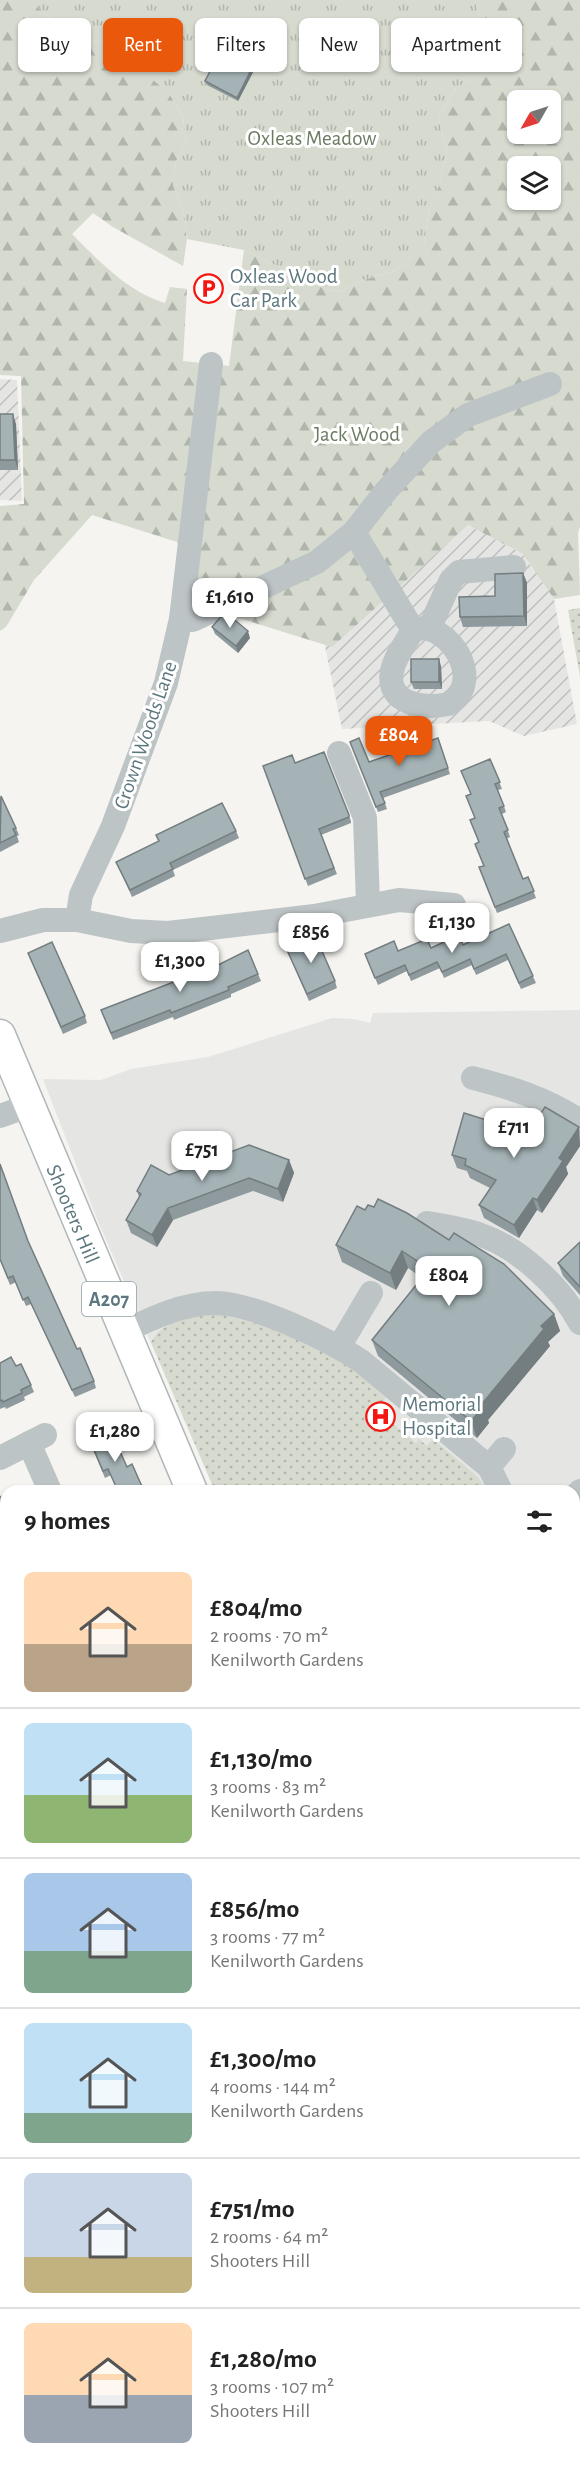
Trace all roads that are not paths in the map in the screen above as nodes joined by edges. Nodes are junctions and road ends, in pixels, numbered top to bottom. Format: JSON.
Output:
{"nodes":[{"id":1,"x":211,"y":364,"type":"dead end"},
{"id":2,"x":550,"y":384,"type":"dead end"},
{"id":3,"x":354,"y":532,"type":"junction"},
{"id":4,"x":514,"y":567,"type":"dead end"},
{"id":5,"x":181,"y":619,"type":"junction"},
{"id":6,"x":339,"y":753,"type":"dead end"},
{"id":7,"x":368,"y":904,"type":"junction"},
{"id":8,"x":454,"y":905,"type":"dead end"},
{"id":9,"x":76,"y":920,"type":"junction"},
{"id":10,"x":0,"y":931,"type":"edge"},
{"id":11,"x":0,"y":1035,"type":"edge"},
{"id":12,"x":473,"y":1078,"type":"dead end"},
{"id":13,"x":28,"y":1106,"type":"junction"},
{"id":14,"x":0,"y":1116,"type":"edge"},
{"id":15,"x":580,"y":1122,"type":"edge"},
{"id":16,"x":427,"y":1222,"type":"dead end"},
{"id":17,"x":371,"y":1293,"type":"dead end"},
{"id":18,"x":580,"y":1323,"type":"edge"},
{"id":19,"x":123,"y":1332,"type":"junction"},
{"id":20,"x":339,"y":1347,"type":"junction"},
{"id":21,"x":504,"y":1449,"type":"dead end"},
{"id":22,"x":0,"y":1458,"type":"edge"},
{"id":23,"x":489,"y":1467,"type":"junction"},
{"id":24,"x":49,"y":1485,"type":"edge"},
{"id":25,"x":189,"y":1485,"type":"edge"},
{"id":26,"x":498,"y":1485,"type":"edge"}],
"edges":[{"from":1,"to":5,"type":"street","name":"Crown Woods Lane"},
{"from":2,"to":3,"type":"street"},
{"from":3,"to":4,"type":"street"},
{"from":3,"to":5,"type":"street"},
{"from":5,"to":9,"type":"street","name":"Crown Woods Lane"},
{"from":6,"to":7,"type":"street"},
{"from":7,"to":8,"type":"street"},
{"from":7,"to":9,"type":"street"},
{"from":9,"to":10,"type":"street"},
{"from":11,"to":13,"type":"main road","name":"Shooters Hill","number":"A207"},
{"from":12,"to":15,"type":"street"},
{"from":13,"to":14,"type":"street"},
{"from":13,"to":19,"type":"main road","name":"Shooters Hill","number":"A207"},
{"from":16,"to":18,"type":"street"},
{"from":17,"to":20,"type":"street"},
{"from":19,"to":20,"type":"street"},
{"from":19,"to":25,"type":"main road","name":"Shooters Hill","number":"A207"},
{"from":20,"to":23,"type":"street"},
{"from":21,"to":23,"type":"street"},
{"from":22,"to":24,"type":"street"},
{"from":23,"to":26,"type":"street"}]}
